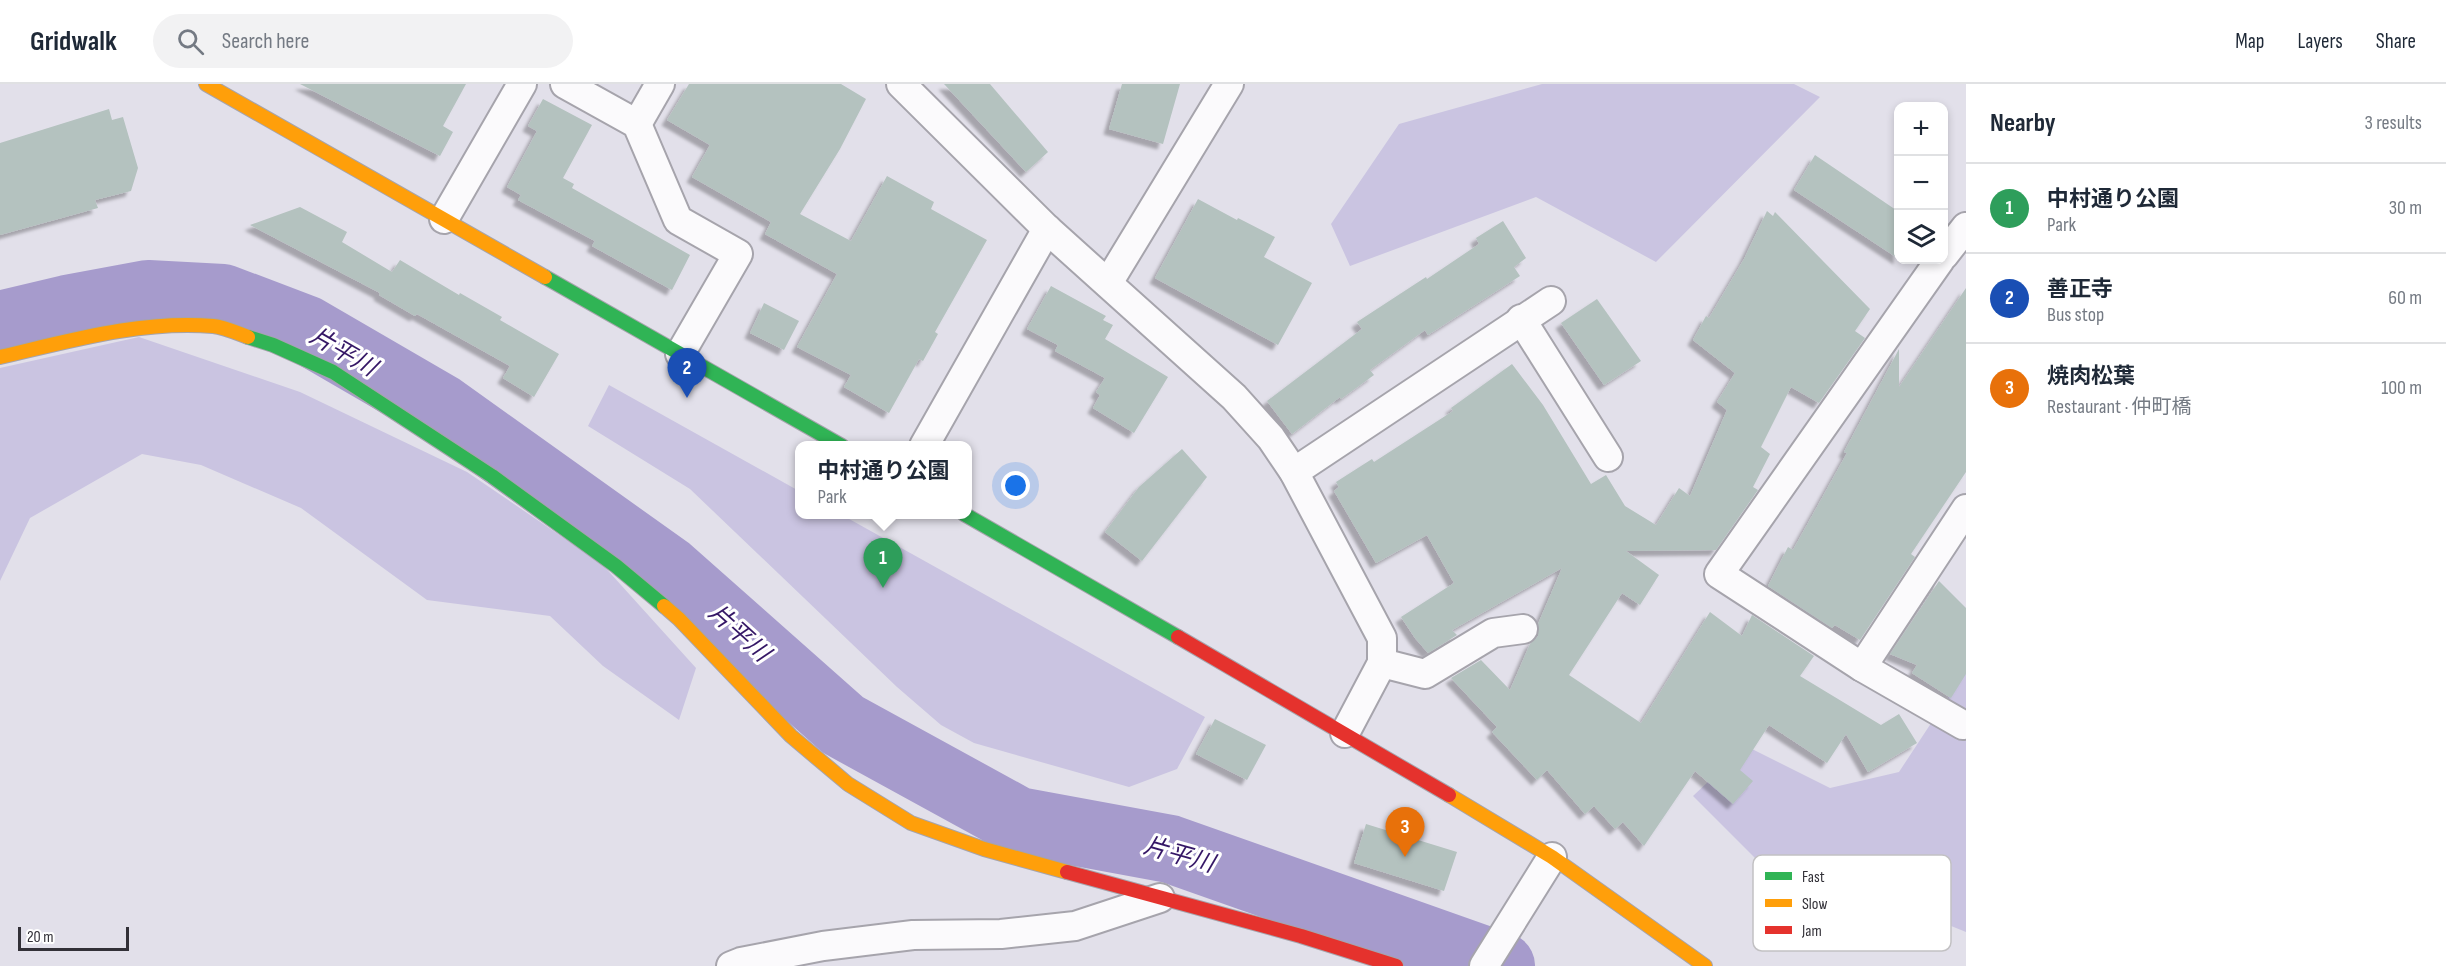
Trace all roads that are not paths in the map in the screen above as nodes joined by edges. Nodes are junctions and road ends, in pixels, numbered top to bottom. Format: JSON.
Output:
{"nodes":[{"id":1,"x":206,"y":84,"type":"edge"},
{"id":2,"x":522,"y":84,"type":"edge"},
{"id":3,"x":565,"y":84,"type":"edge"},
{"id":4,"x":660,"y":84,"type":"edge"},
{"id":5,"x":901,"y":84,"type":"edge"},
{"id":6,"x":1229,"y":84,"type":"edge"},
{"id":7,"x":242,"y":93,"type":"edge"},
{"id":8,"x":637,"y":124,"type":"junction"},
{"id":9,"x":444,"y":219,"type":"junction"},
{"id":10,"x":1966,"y":227,"type":"edge"},
{"id":11,"x":1047,"y":229,"type":"junction"},
{"id":12,"x":1948,"y":250,"type":"edge"},
{"id":13,"x":1937,"y":264,"type":"edge"},
{"id":14,"x":1108,"y":283,"type":"junction"},
{"id":15,"x":1551,"y":301,"type":"dead end"},
{"id":16,"x":1521,"y":319,"type":"junction"},
{"id":17,"x":680,"y":354,"type":"junction"},
{"id":18,"x":0,"y":357,"type":"edge"},
{"id":19,"x":833,"y":441,"type":"edge"},
{"id":20,"x":927,"y":441,"type":"edge"},
{"id":21,"x":1608,"y":457,"type":"dead end"},
{"id":22,"x":1294,"y":472,"type":"junction"},
{"id":23,"x":1966,"y":509,"type":"edge"},
{"id":24,"x":972,"y":519,"type":"edge"},
{"id":25,"x":1523,"y":629,"type":"dead end"},
{"id":26,"x":1382,"y":663,"type":"junction"},
{"id":27,"x":1862,"y":667,"type":"junction"},
{"id":28,"x":1963,"y":725,"type":"dead end"},
{"id":29,"x":1345,"y":733,"type":"junction"},
{"id":30,"x":1552,"y":857,"type":"junction"},
{"id":31,"x":1160,"y":898,"type":"junction"},
{"id":32,"x":1485,"y":965,"type":"edge"},
{"id":33,"x":731,"y":966,"type":"edge"},
{"id":34,"x":1396,"y":966,"type":"edge"},
{"id":35,"x":1705,"y":966,"type":"edge"}],
"edges":[{"from":1,"to":7,"type":"main road"},
{"from":2,"to":9,"type":"street"},
{"from":3,"to":8,"type":"street"},
{"from":4,"to":8,"type":"street"},
{"from":5,"to":11,"type":"street"},
{"from":6,"to":14,"type":"street"},
{"from":7,"to":9,"type":"main road"},
{"from":8,"to":17,"type":"street"},
{"from":9,"to":17,"type":"main road"},
{"from":10,"to":12,"type":"street"},
{"from":11,"to":14,"type":"street"},
{"from":11,"to":20,"type":"street"},
{"from":13,"to":27,"type":"street"},
{"from":14,"to":22,"type":"street"},
{"from":15,"to":16,"type":"street"},
{"from":16,"to":21,"type":"street"},
{"from":16,"to":22,"type":"street"},
{"from":17,"to":19,"type":"main road"},
{"from":18,"to":31,"type":"main road"},
{"from":22,"to":26,"type":"street"},
{"from":23,"to":27,"type":"street"},
{"from":24,"to":29,"type":"main road"},
{"from":25,"to":26,"type":"street"},
{"from":26,"to":29,"type":"street"},
{"from":27,"to":28,"type":"street"},
{"from":29,"to":30,"type":"main road"},
{"from":30,"to":32,"type":"street"},
{"from":30,"to":35,"type":"main road"},
{"from":31,"to":33,"type":"street"},
{"from":31,"to":34,"type":"main road"}]}
